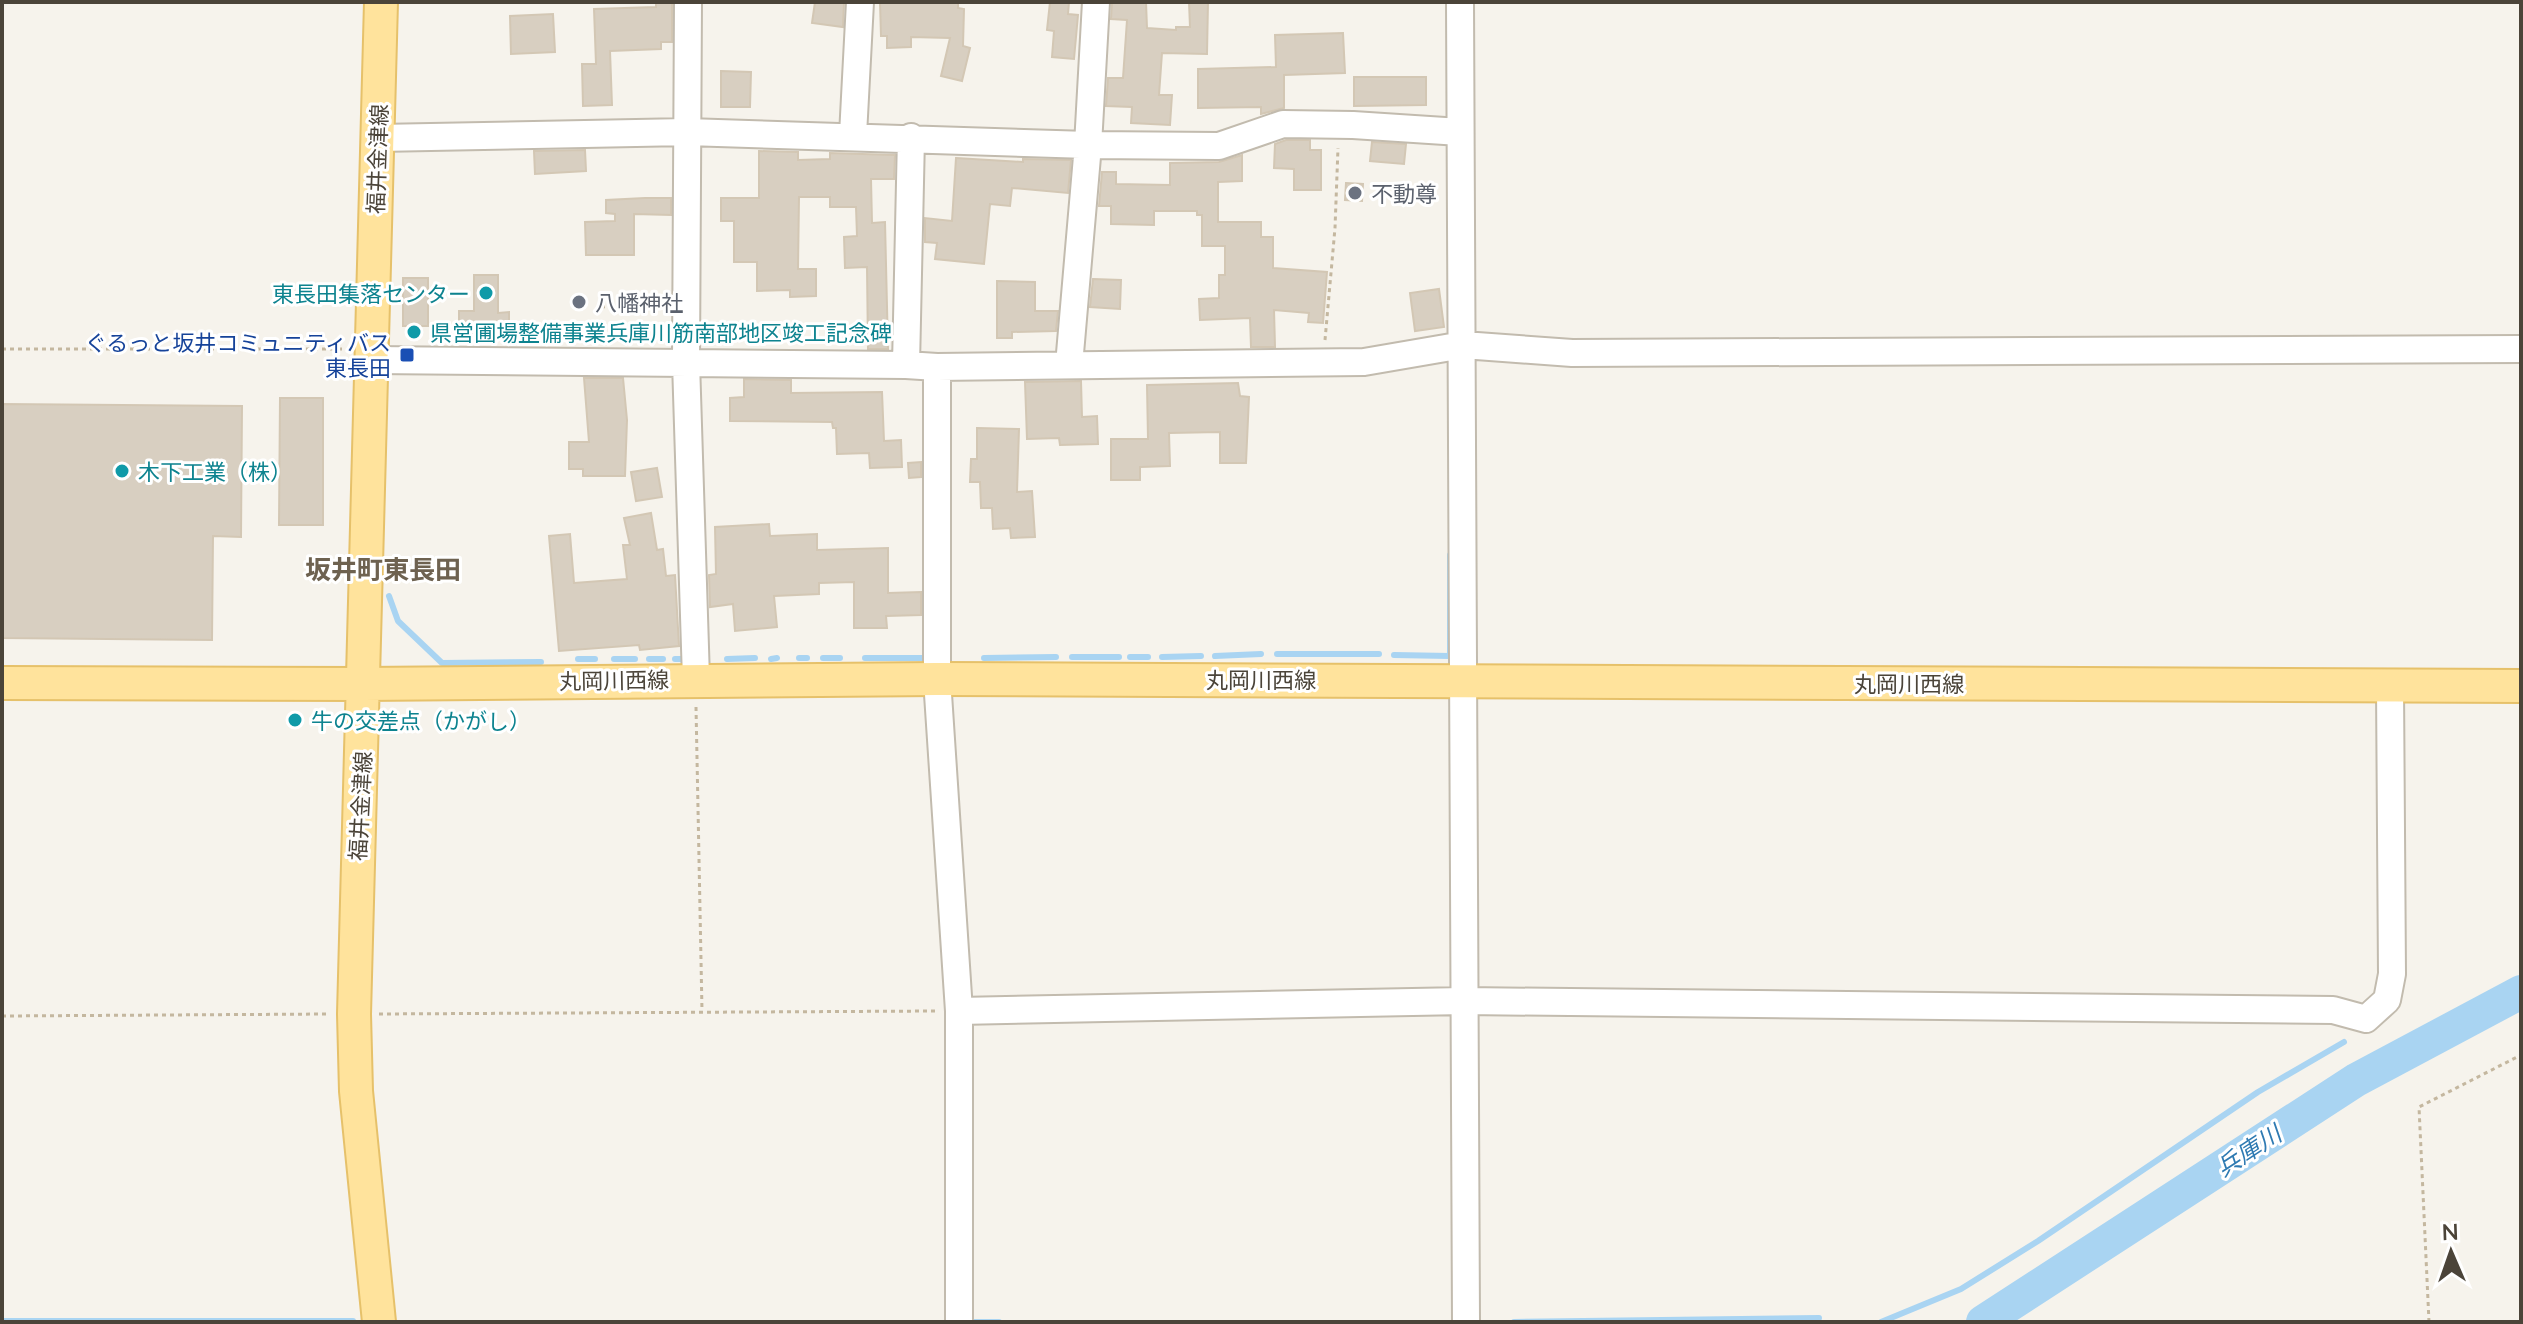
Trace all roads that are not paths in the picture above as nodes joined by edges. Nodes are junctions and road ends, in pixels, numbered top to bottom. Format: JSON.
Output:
{"nodes":[{"id":1,"x":381,"y":2,"type":"edge"},
{"id":2,"x":688,"y":2,"type":"edge"},
{"id":3,"x":860,"y":2,"type":"edge"},
{"id":4,"x":1096,"y":2,"type":"edge"},
{"id":5,"x":1460,"y":2,"type":"edge"},
{"id":6,"x":687,"y":132,"type":"junction"},
{"id":7,"x":1460,"y":132,"type":"junction"},
{"id":8,"x":853,"y":135,"type":"junction"},
{"id":9,"x":911,"y":137,"type":"junction"},
{"id":10,"x":378,"y":138,"type":"junction"},
{"id":11,"x":1088,"y":145,"type":"junction"},
{"id":12,"x":1463,"y":345,"type":"junction"},
{"id":13,"x":2521,"y":349,"type":"edge"},
{"id":14,"x":372,"y":360,"type":"junction"},
{"id":15,"x":686,"y":362,"type":"junction"},
{"id":16,"x":906,"y":365,"type":"junction"},
{"id":17,"x":1069,"y":365,"type":"junction"},
{"id":18,"x":937,"y":367,"type":"junction"},
{"id":19,"x":696,"y":679,"type":"junction"},
{"id":20,"x":937,"y":679,"type":"junction"},
{"id":21,"x":1463,"y":680,"type":"junction"},
{"id":22,"x":2,"y":683,"type":"edge"},
{"id":23,"x":364,"y":684,"type":"junction"},
{"id":24,"x":2521,"y":686,"type":"edge"},
{"id":25,"x":2390,"y":687,"type":"junction"},
{"id":26,"x":1464,"y":1001,"type":"junction"},
{"id":27,"x":959,"y":1011,"type":"junction"},
{"id":28,"x":379,"y":1322,"type":"edge"},
{"id":29,"x":959,"y":1322,"type":"edge"},
{"id":30,"x":1466,"y":1322,"type":"edge"}],
"edges":[{"from":1,"to":10,"type":"main road","name":"福井金津線"},
{"from":2,"to":6,"type":"street"},
{"from":3,"to":8,"type":"street"},
{"from":4,"to":11,"type":"street"},
{"from":5,"to":7,"type":"street"},
{"from":6,"to":8,"type":"street"},
{"from":6,"to":10,"type":"street"},
{"from":6,"to":15,"type":"street"},
{"from":7,"to":11,"type":"street"},
{"from":7,"to":12,"type":"street"},
{"from":8,"to":9,"type":"street"},
{"from":9,"to":11,"type":"street"},
{"from":9,"to":16,"type":"street"},
{"from":10,"to":14,"type":"main road","name":"福井金津線"},
{"from":11,"to":17,"type":"street"},
{"from":12,"to":13,"type":"street"},
{"from":12,"to":17,"type":"street"},
{"from":12,"to":21,"type":"street"},
{"from":14,"to":15,"type":"street"},
{"from":14,"to":23,"type":"main road","name":"福井金津線"},
{"from":15,"to":16,"type":"street"},
{"from":15,"to":19,"type":"street"},
{"from":16,"to":18,"type":"street"},
{"from":17,"to":18,"type":"street"},
{"from":18,"to":20,"type":"street"},
{"from":19,"to":20,"type":"main road","name":"丸岡川西線"},
{"from":19,"to":23,"type":"main road","name":"丸岡川西線"},
{"from":20,"to":21,"type":"main road","name":"丸岡川西線"},
{"from":20,"to":27,"type":"street"},
{"from":21,"to":25,"type":"main road","name":"丸岡川西線"},
{"from":21,"to":26,"type":"street"},
{"from":22,"to":23,"type":"main road","name":"丸岡川西線"},
{"from":23,"to":28,"type":"main road","name":"福井金津線"},
{"from":24,"to":25,"type":"main road","name":"丸岡川西線"},
{"from":25,"to":26,"type":"street"},
{"from":26,"to":27,"type":"street"},
{"from":26,"to":30,"type":"street"},
{"from":27,"to":29,"type":"street"}]}
